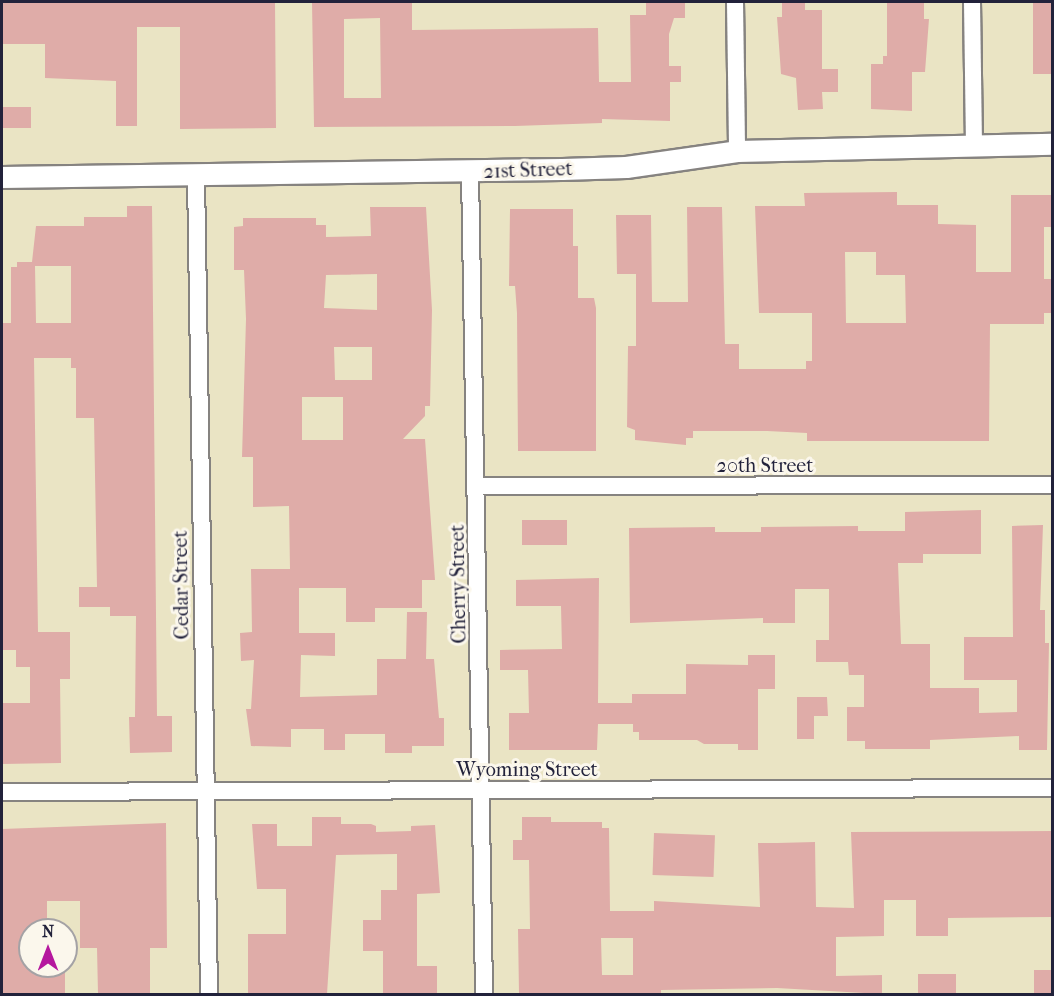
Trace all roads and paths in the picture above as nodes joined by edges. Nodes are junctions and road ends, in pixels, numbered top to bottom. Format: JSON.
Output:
{"nodes":[{"id":1,"x":735,"y":2,"type":"edge"},
{"id":2,"x":972,"y":2,"type":"edge"},
{"id":3,"x":1053,"y":144,"type":"edge"},
{"id":4,"x":974,"y":145,"type":"junction"},
{"id":5,"x":737,"y":151,"type":"junction"},
{"id":6,"x":470,"y":172,"type":"junction"},
{"id":7,"x":196,"y":175,"type":"junction"},
{"id":8,"x":2,"y":177,"type":"edge"},
{"id":9,"x":1053,"y":485,"type":"edge"},
{"id":10,"x":477,"y":486,"type":"junction"},
{"id":11,"x":1053,"y":788,"type":"edge"},
{"id":12,"x":482,"y":790,"type":"junction"},
{"id":13,"x":206,"y":791,"type":"junction"},
{"id":14,"x":2,"y":792,"type":"edge"},
{"id":15,"x":209,"y":994,"type":"edge"},
{"id":16,"x":484,"y":994,"type":"edge"}],
"edges":[{"from":1,"to":5,"type":"street"},
{"from":2,"to":4,"type":"street"},
{"from":3,"to":4,"type":"street","name":"21st Street"},
{"from":4,"to":5,"type":"street","name":"21st Street"},
{"from":5,"to":6,"type":"street","name":"21st Street"},
{"from":6,"to":7,"type":"street","name":"21st Street"},
{"from":6,"to":10,"type":"street","name":"Cherry Street"},
{"from":7,"to":8,"type":"street","name":"21st Street"},
{"from":7,"to":13,"type":"street","name":"Cedar Street"},
{"from":9,"to":10,"type":"street","name":"20th Street"},
{"from":10,"to":12,"type":"street","name":"Cherry Street"},
{"from":11,"to":12,"type":"street","name":"Wyoming Street"},
{"from":12,"to":13,"type":"street","name":"Wyoming Street"},
{"from":12,"to":16,"type":"street","name":"Cherry Street"},
{"from":13,"to":14,"type":"street","name":"Wyoming Street"},
{"from":13,"to":15,"type":"street","name":"Cedar Street"}]}
